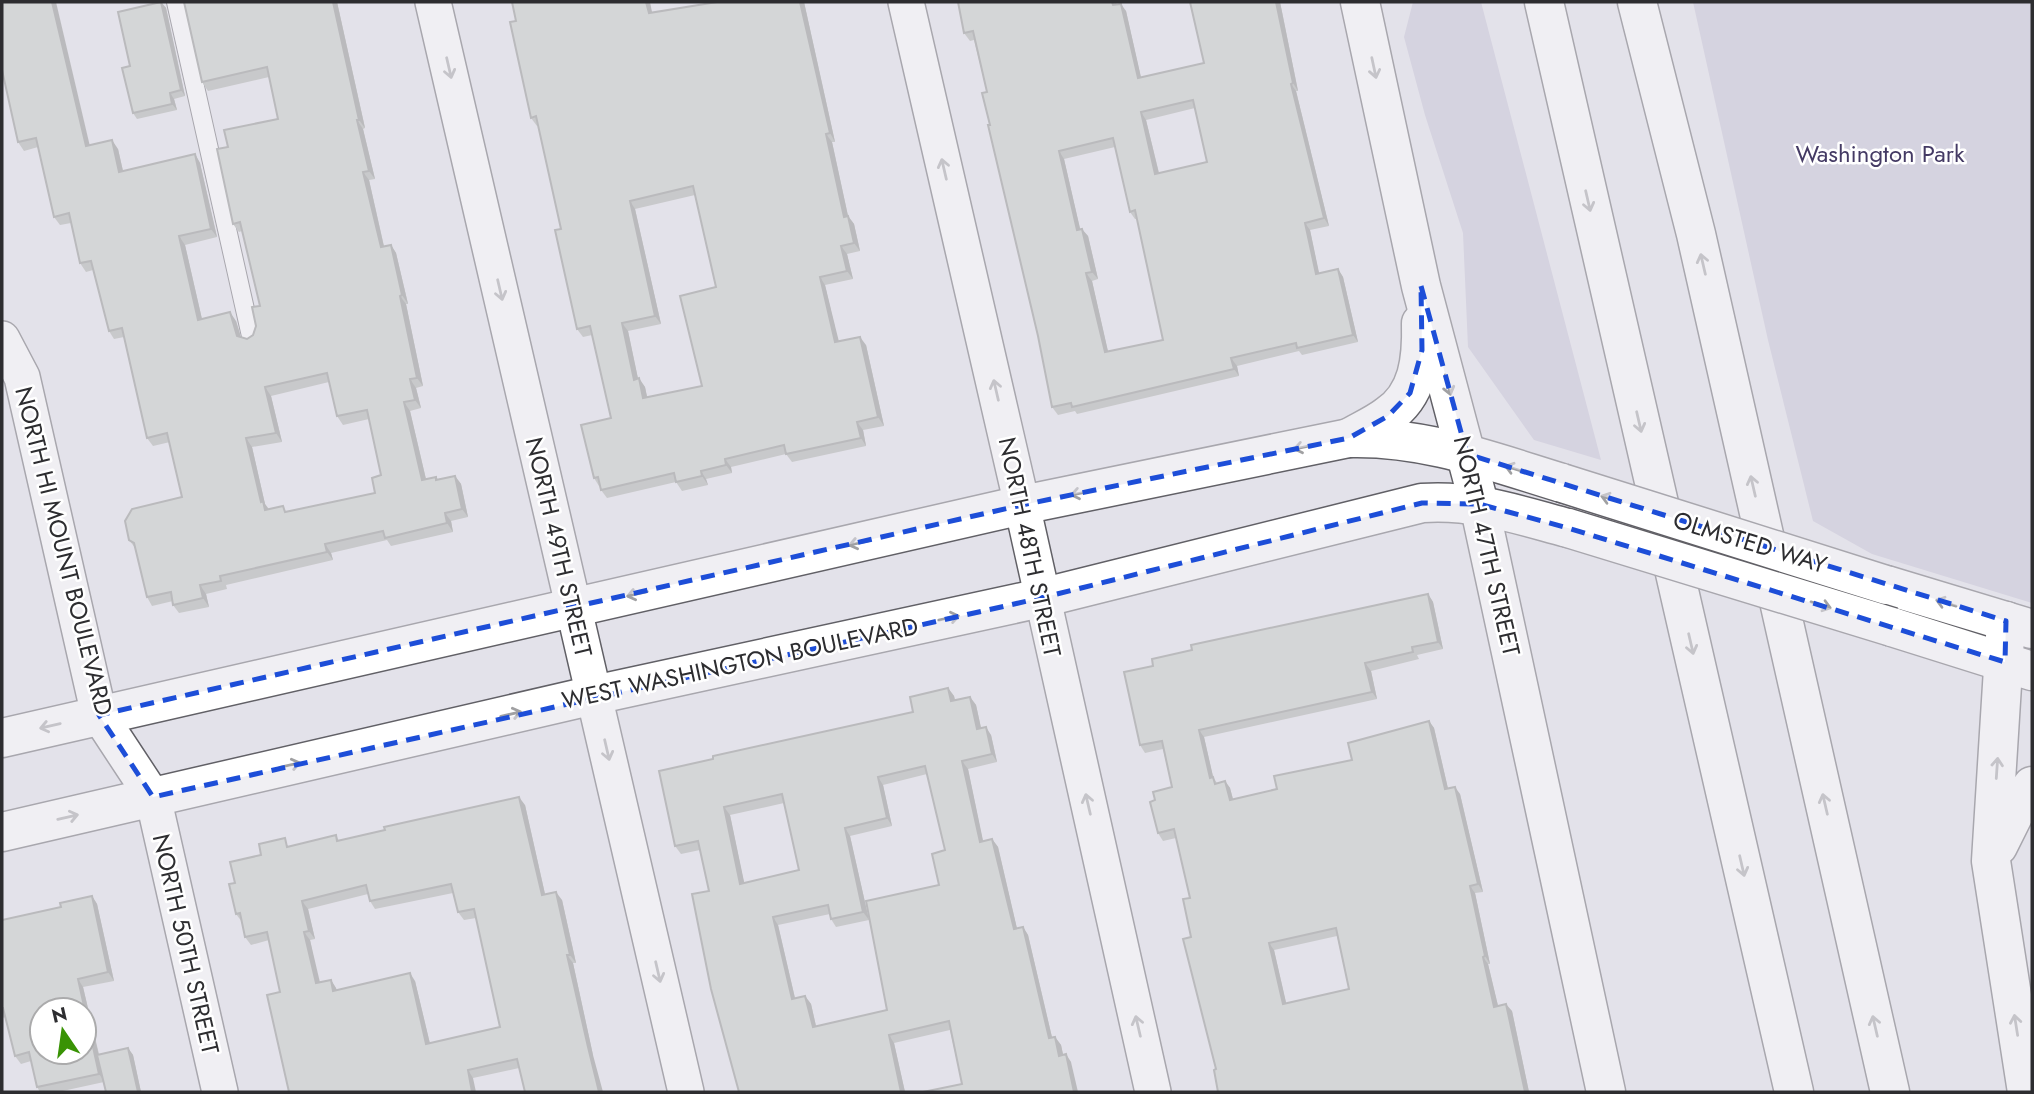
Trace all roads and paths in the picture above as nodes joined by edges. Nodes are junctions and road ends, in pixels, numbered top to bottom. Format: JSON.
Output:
{"nodes":[{"id":1,"x":176,"y":2,"type":"edge"},
{"id":2,"x":433,"y":2,"type":"edge"},
{"id":3,"x":906,"y":2,"type":"edge"},
{"id":4,"x":1360,"y":2,"type":"edge"},
{"id":5,"x":1520,"y":2,"type":"edge"},
{"id":6,"x":1544,"y":2,"type":"edge"},
{"id":7,"x":1637,"y":2,"type":"edge"},
{"id":8,"x":1573,"y":134,"type":"junction"},
{"id":9,"x":1421,"y":286,"type":"junction"},
{"id":10,"x":251,"y":336,"type":"edge"},
{"id":11,"x":2,"y":339,"type":"edge"},
{"id":12,"x":1349,"y":438,"type":"junction"},
{"id":13,"x":1467,"y":454,"type":"junction"},
{"id":14,"x":1479,"y":504,"type":"junction"},
{"id":15,"x":1022,"y":505,"type":"junction"},
{"id":16,"x":1041,"y":598,"type":"junction"},
{"id":17,"x":573,"y":609,"type":"junction"},
{"id":18,"x":2019,"y":625,"type":"edge"},
{"id":19,"x":2018,"y":666,"type":"edge"},
{"id":20,"x":594,"y":695,"type":"junction"},
{"id":21,"x":99,"y":715,"type":"junction"},
{"id":22,"x":2,"y":738,"type":"edge"},
{"id":23,"x":2032,"y":786,"type":"edge"},
{"id":24,"x":153,"y":797,"type":"junction"},
{"id":25,"x":2,"y":832,"type":"edge"},
{"id":26,"x":1991,"y":861,"type":"junction"},
{"id":27,"x":220,"y":1092,"type":"edge"},
{"id":28,"x":686,"y":1092,"type":"edge"},
{"id":29,"x":1153,"y":1092,"type":"edge"},
{"id":30,"x":1606,"y":1092,"type":"edge"},
{"id":31,"x":1794,"y":1092,"type":"edge"},
{"id":32,"x":1890,"y":1092,"type":"edge"},
{"id":33,"x":2027,"y":1092,"type":"edge"}],
"edges":[{"from":1,"to":10,"type":"lane"},
{"from":2,"to":17,"type":"street","name":"NORTH 49TH STREET","one_way":true},
{"from":15,"to":3,"type":"street","name":"NORTH 48TH STREET","one_way":true},
{"from":4,"to":9,"type":"main road","name":"NORTH 47TH STREET","one_way":true},
{"from":5,"to":8,"type":"main road"},
{"from":6,"to":8,"type":"main road"},
{"from":32,"to":7,"type":"main road","one_way":true},
{"from":8,"to":31,"type":"main road","one_way":true},
{"from":9,"to":12,"type":"main road"},
{"from":9,"to":13,"type":"main road","name":"NORTH 47TH STREET","one_way":true},
{"from":11,"to":21,"type":"street","name":"NORTH HI MOUNT BOULEVARD"},
{"from":12,"to":13,"type":"main road"},
{"from":12,"to":15,"type":"main road","one_way":true},
{"from":13,"to":14,"type":"main road","name":"NORTH 47TH STREET"},
{"from":18,"to":13,"type":"main road","name":"OLMSTED WAY","one_way":true,"bridge":true},
{"from":14,"to":16,"type":"main road","name":"WEST WASHINGTON BOULEVARD"},
{"from":14,"to":19,"type":"main road","name":"OLMSTED WAY","one_way":true,"bridge":true},
{"from":14,"to":30,"type":"main road","name":"NORTH 47TH STREET"},
{"from":15,"to":16,"type":"street","name":"NORTH 48TH STREET"},
{"from":15,"to":17,"type":"main road","one_way":true},
{"from":20,"to":16,"type":"main road","name":"WEST WASHINGTON BOULEVARD","one_way":true},
{"from":29,"to":16,"type":"street","name":"NORTH 48TH STREET","one_way":true},
{"from":17,"to":20,"type":"street","name":"NORTH 49TH STREET"},
{"from":17,"to":21,"type":"main road"},
{"from":18,"to":19,"type":"main road"},
{"from":26,"to":19,"type":"main road","one_way":true},
{"from":24,"to":20,"type":"main road","name":"WEST WASHINGTON BOULEVARD","one_way":true},
{"from":20,"to":28,"type":"street","name":"NORTH 49TH STREET","one_way":true},
{"from":21,"to":22,"type":"main road","one_way":true},
{"from":21,"to":24,"type":"street","name":"NORTH HI MOUNT BOULEVARD"},
{"from":23,"to":26,"type":"main road"},
{"from":25,"to":24,"type":"main road","name":"WEST WASHINGTON BOULEVARD","one_way":true},
{"from":24,"to":27,"type":"street","name":"NORTH 50TH STREET"},
{"from":33,"to":26,"type":"main road","one_way":true}]}
